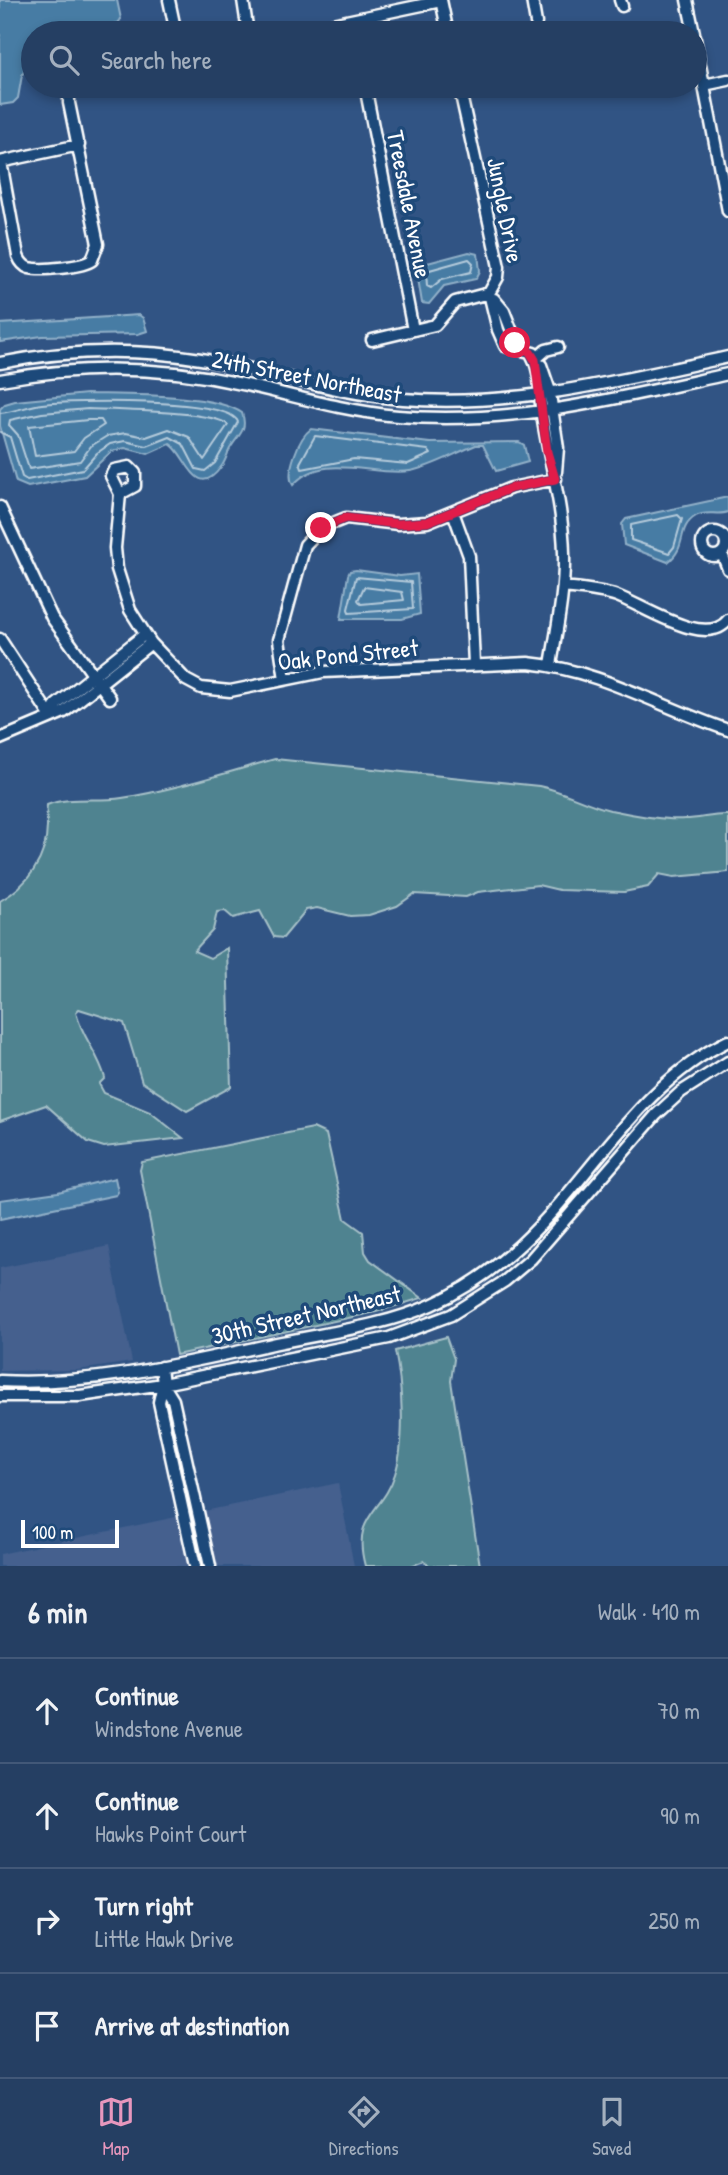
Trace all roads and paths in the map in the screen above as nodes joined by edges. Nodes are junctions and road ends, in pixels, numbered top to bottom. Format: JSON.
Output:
{"nodes":[{"id":1,"x":169,"y":0,"type":"edge"},
{"id":2,"x":243,"y":0,"type":"edge"},
{"id":3,"x":441,"y":0,"type":"edge"},
{"id":4,"x":532,"y":0,"type":"edge"},
{"id":5,"x":687,"y":0,"type":"edge"},
{"id":6,"x":352,"y":20,"type":"joint"},
{"id":7,"x":173,"y":21,"type":"edge"},
{"id":8,"x":246,"y":21,"type":"edge"},
{"id":9,"x":347,"y":21,"type":"edge"},
{"id":10,"x":445,"y":21,"type":"edge"},
{"id":11,"x":536,"y":21,"type":"edge"},
{"id":12,"x":691,"y":21,"type":"edge"},
{"id":13,"x":728,"y":80,"type":"edge"},
{"id":14,"x":707,"y":84,"type":"edge"},
{"id":15,"x":69,"y":98,"type":"edge"},
{"id":16,"x":367,"y":98,"type":"edge"},
{"id":17,"x":463,"y":98,"type":"edge"},
{"id":18,"x":706,"y":98,"type":"edge"},
{"id":19,"x":79,"y":145,"type":"junction"},
{"id":20,"x":0,"y":162,"type":"edge"},
{"id":21,"x":728,"y":211,"type":"edge"},
{"id":22,"x":489,"y":293,"type":"junction"},
{"id":23,"x":413,"y":330,"type":"junction"},
{"id":24,"x":372,"y":340,"type":"dead end"},
{"id":25,"x":558,"y":347,"type":"dead end"},
{"id":26,"x":534,"y":355,"type":"junction"},
{"id":27,"x":728,"y":357,"type":"edge"},
{"id":28,"x":0,"y":363,"type":"edge"},
{"id":29,"x":728,"y":374,"type":"edge"},
{"id":30,"x":0,"y":380,"type":"edge"},
{"id":31,"x":547,"y":395,"type":"junction"},
{"id":32,"x":547,"y":412,"type":"junction"},
{"id":33,"x":555,"y":479,"type":"junction"},
{"id":34,"x":120,"y":494,"type":"dead end"},
{"id":35,"x":0,"y":507,"type":"edge"},
{"id":36,"x":453,"y":512,"type":"junction"},
{"id":37,"x":722,"y":554,"type":"dead end"},
{"id":38,"x":728,"y":569,"type":"edge"},
{"id":39,"x":563,"y":587,"type":"junction"},
{"id":40,"x":728,"y":620,"type":"edge"},
{"id":41,"x":0,"y":639,"type":"edge"},
{"id":42,"x":147,"y":639,"type":"junction"},
{"id":43,"x":3,"y":651,"type":"edge"},
{"id":44,"x":474,"y":664,"type":"junction"},
{"id":45,"x":551,"y":665,"type":"junction"},
{"id":46,"x":285,"y":679,"type":"junction"},
{"id":47,"x":96,"y":680,"type":"junction"},
{"id":48,"x":110,"y":698,"type":"dead end"},
{"id":49,"x":51,"y":718,"type":"junction"},
{"id":50,"x":728,"y":721,"type":"edge"},
{"id":51,"x":715,"y":725,"type":"junction"},
{"id":52,"x":728,"y":730,"type":"edge"},
{"id":53,"x":0,"y":738,"type":"edge"},
{"id":54,"x":728,"y":1041,"type":"edge"},
{"id":55,"x":728,"y":1062,"type":"edge"},
{"id":56,"x":160,"y":1367,"type":"junction"},
{"id":57,"x":0,"y":1381,"type":"edge"},
{"id":58,"x":163,"y":1384,"type":"junction"},
{"id":59,"x":0,"y":1396,"type":"edge"},
{"id":60,"x":196,"y":1503,"type":"junction"},
{"id":61,"x":181,"y":1505,"type":"junction"},
{"id":62,"x":195,"y":1566,"type":"edge"},
{"id":63,"x":210,"y":1566,"type":"edge"}],
"edges":[{"from":1,"to":7,"type":"street"},
{"from":2,"to":8,"type":"street"},
{"from":3,"to":6,"type":"street"},
{"from":3,"to":10,"type":"street"},
{"from":4,"to":11,"type":"street"},
{"from":5,"to":12,"type":"street"},
{"from":6,"to":9,"type":"street"},
{"from":13,"to":14,"type":"street"},
{"from":15,"to":19,"type":"street"},
{"from":16,"to":23,"type":"street","name":"Treesdale Avenue"},
{"from":17,"to":22,"type":"street","name":"Jungle Drive"},
{"from":18,"to":21,"type":"street"},
{"from":19,"to":20,"type":"street"},
{"from":19,"to":20,"type":"street"},
{"from":22,"to":23,"type":"street","name":"Jungle Drive"},
{"from":22,"to":26,"type":"street"},
{"from":23,"to":24,"type":"street","name":"Jungle Drive"},
{"from":25,"to":26,"type":"street"},
{"from":26,"to":31,"type":"street"},
{"from":27,"to":31,"type":"street","name":"24th Street Northeast"},
{"from":28,"to":31,"type":"street","name":"24th Street Northeast"},
{"from":29,"to":32,"type":"street","name":"24th Street Northeast"},
{"from":30,"to":32,"type":"street","name":"24th Street Northeast"},
{"from":31,"to":32,"type":"street"},
{"from":32,"to":33,"type":"street"},
{"from":33,"to":36,"type":"street"},
{"from":33,"to":39,"type":"street"},
{"from":34,"to":42,"type":"street","name":"Oak Pond Street"},
{"from":35,"to":47,"type":"street"},
{"from":36,"to":44,"type":"street"},
{"from":36,"to":46,"type":"street"},
{"from":37,"to":38,"type":"street"},
{"from":39,"to":40,"type":"street"},
{"from":39,"to":45,"type":"street"},
{"from":41,"to":43,"type":"street"},
{"from":42,"to":46,"type":"street","name":"Oak Pond Street"},
{"from":42,"to":47,"type":"street"},
{"from":43,"to":49,"type":"street"},
{"from":44,"to":45,"type":"street","name":"Oak Pond Street"},
{"from":44,"to":46,"type":"street","name":"Oak Pond Street"},
{"from":45,"to":51,"type":"street","name":"Oak Pond Street"},
{"from":47,"to":48,"type":"street"},
{"from":47,"to":49,"type":"street"},
{"from":49,"to":53,"type":"street"},
{"from":50,"to":51,"type":"street"},
{"from":51,"to":52,"type":"street","name":"Oak Pond Street"},
{"from":54,"to":56,"type":"street","name":"30th Street Northeast"},
{"from":55,"to":58,"type":"street","name":"30th Street Northeast"},
{"from":56,"to":57,"type":"street","name":"30th Street Northeast"},
{"from":56,"to":58,"type":"street"},
{"from":58,"to":59,"type":"street","name":"30th Street Northeast"},
{"from":58,"to":60,"type":"street"},
{"from":58,"to":61,"type":"street"},
{"from":60,"to":61,"type":"street"},
{"from":60,"to":63,"type":"street"},
{"from":61,"to":62,"type":"street"}]}
